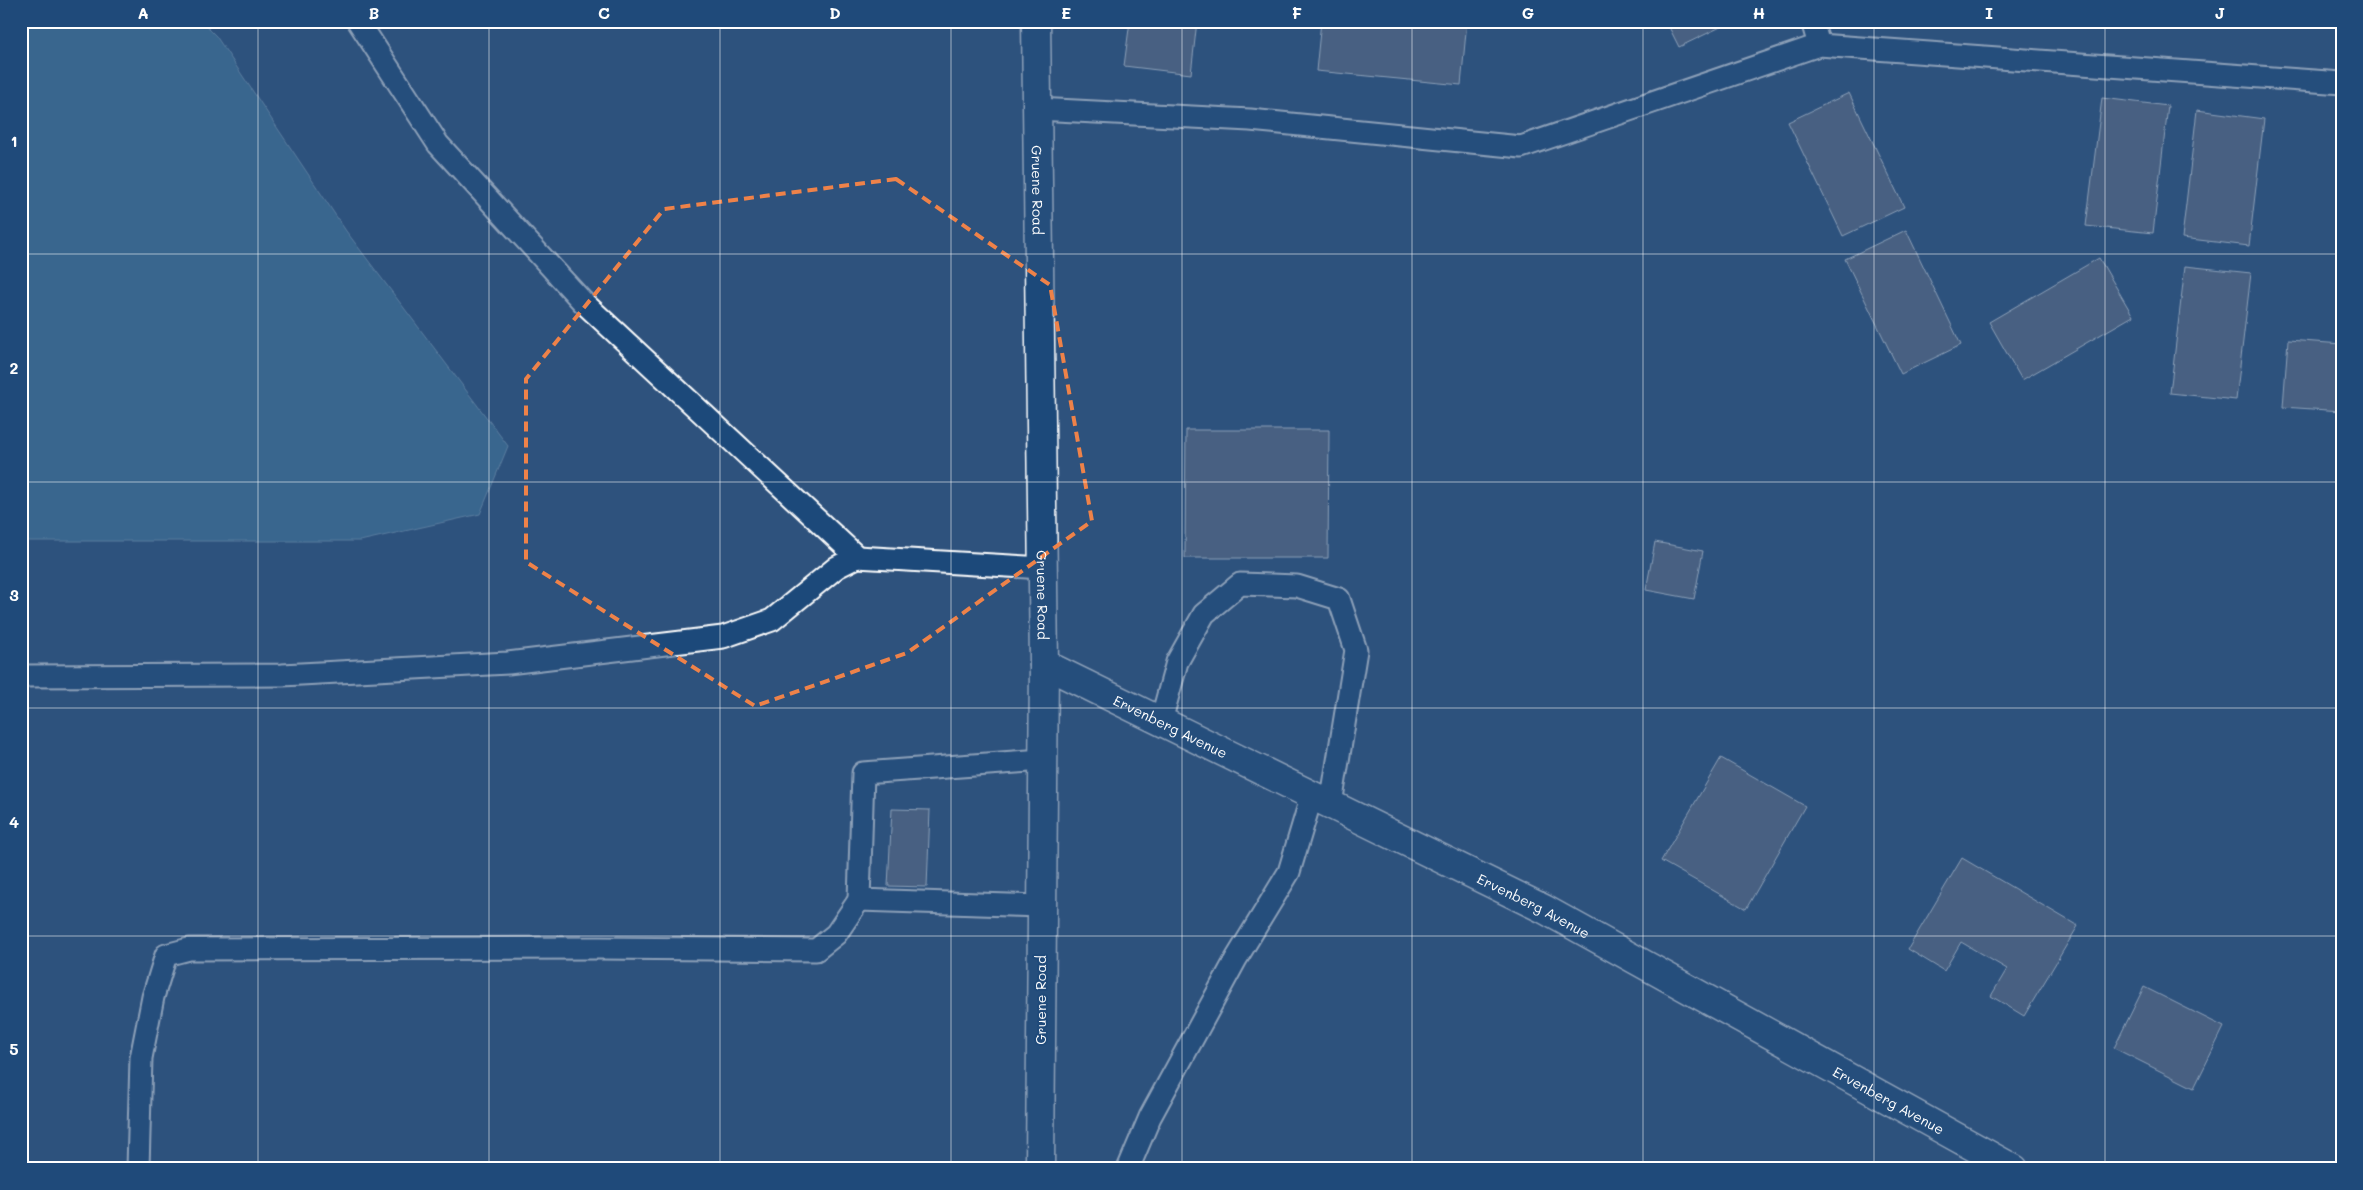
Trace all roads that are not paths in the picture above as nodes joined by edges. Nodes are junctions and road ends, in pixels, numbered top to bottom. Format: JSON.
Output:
{"nodes":[{"id":1,"x":358,"y":21,"type":"edge"},
{"id":2,"x":1036,"y":21,"type":"edge"},
{"id":3,"x":1812,"y":21,"type":"edge"},
{"id":4,"x":1819,"y":45,"type":"junction"},
{"id":5,"x":2342,"y":83,"type":"edge"},
{"id":6,"x":1037,"y":109,"type":"junction"},
{"id":7,"x":857,"y":557,"type":"junction"},
{"id":8,"x":1042,"y":568,"type":"junction"},
{"id":9,"x":1044,"y":664,"type":"junction"},
{"id":10,"x":21,"y":676,"type":"edge"},
{"id":11,"x":1161,"y":721,"type":"junction"},
{"id":12,"x":1043,"y":760,"type":"junction"},
{"id":13,"x":1322,"y":800,"type":"junction"},
{"id":14,"x":859,"y":900,"type":"junction"},
{"id":15,"x":1041,"y":906,"type":"junction"},
{"id":16,"x":138,"y":1169,"type":"edge"},
{"id":17,"x":1040,"y":1169,"type":"edge"},
{"id":18,"x":1128,"y":1169,"type":"edge"},
{"id":19,"x":2014,"y":1169,"type":"edge"}],
"edges":[{"from":1,"to":7,"type":"lane"},
{"from":2,"to":6,"type":"street","name":"Gruene Road"},
{"from":3,"to":4,"type":"lane"},
{"from":4,"to":5,"type":"lane"},
{"from":4,"to":6,"type":"lane"},
{"from":6,"to":8,"type":"street","name":"Gruene Road"},
{"from":7,"to":8,"type":"lane"},
{"from":7,"to":10,"type":"lane"},
{"from":8,"to":9,"type":"street","name":"Gruene Road"},
{"from":9,"to":11,"type":"street","name":"Ervenberg Avenue"},
{"from":9,"to":12,"type":"street","name":"Gruene Road"},
{"from":11,"to":13,"type":"street","name":"Ervenberg Avenue"},
{"from":11,"to":13,"type":"lane"},
{"from":12,"to":14,"type":"lane"},
{"from":12,"to":15,"type":"street","name":"Gruene Road"},
{"from":13,"to":18,"type":"lane"},
{"from":13,"to":19,"type":"street","name":"Ervenberg Avenue"},
{"from":14,"to":15,"type":"lane"},
{"from":14,"to":16,"type":"lane"},
{"from":15,"to":17,"type":"street","name":"Gruene Road"}]}
